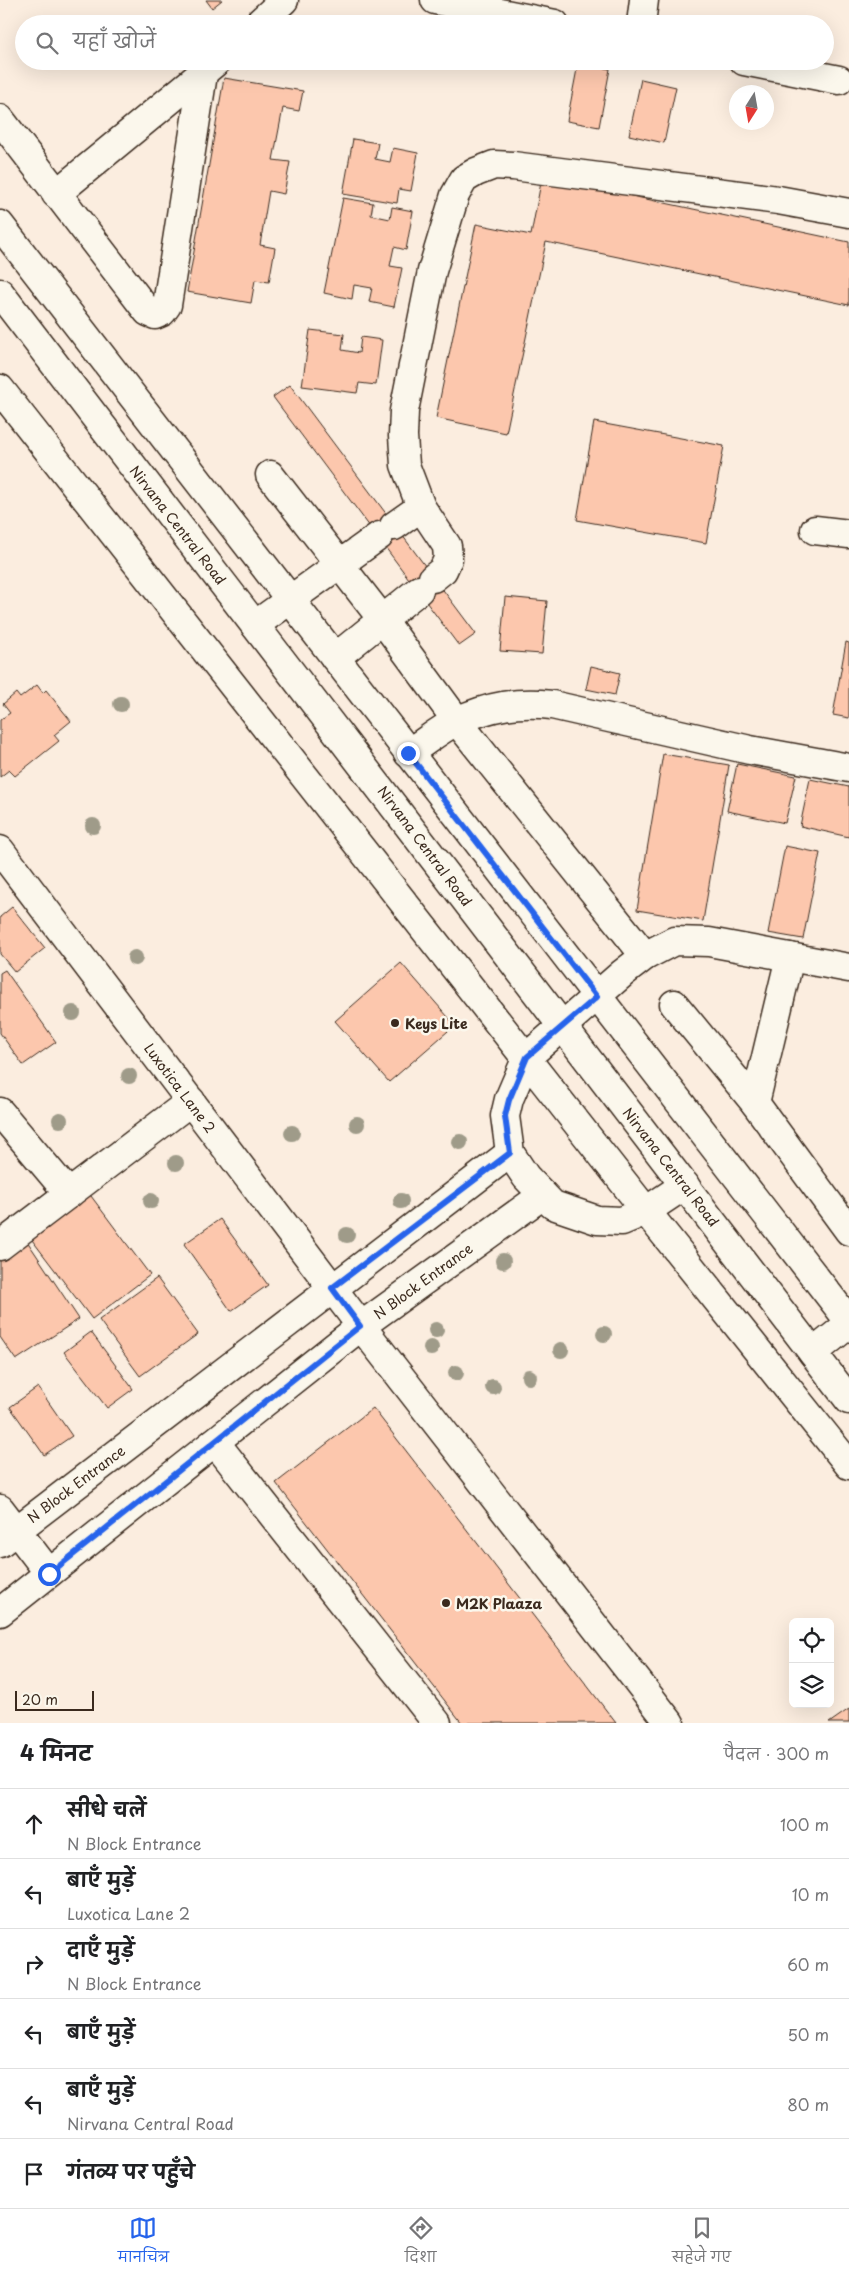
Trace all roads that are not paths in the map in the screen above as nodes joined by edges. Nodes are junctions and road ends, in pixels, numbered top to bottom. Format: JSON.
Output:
{"nodes":[{"id":1,"x":284,"y":0,"type":"edge"},
{"id":2,"x":435,"y":0,"type":"edge"},
{"id":3,"x":644,"y":0,"type":"edge"},
{"id":4,"x":268,"y":15,"type":"edge"},
{"id":5,"x":510,"y":15,"type":"edge"},
{"id":6,"x":642,"y":15,"type":"edge"},
{"id":7,"x":208,"y":70,"type":"edge"},
{"id":8,"x":210,"y":70,"type":"edge"},
{"id":9,"x":789,"y":70,"type":"edge"},
{"id":10,"x":839,"y":80,"type":"dead end"},
{"id":11,"x":0,"y":119,"type":"edge"},
{"id":12,"x":56,"y":194,"type":"junction"},
{"id":13,"x":849,"y":213,"type":"edge"},
{"id":14,"x":0,"y":225,"type":"edge"},
{"id":15,"x":0,"y":293,"type":"edge"},
{"id":16,"x":0,"y":389,"type":"edge"},
{"id":17,"x":270,"y":475,"type":"dead end"},
{"id":18,"x":422,"y":507,"type":"junction"},
{"id":19,"x":815,"y":530,"type":"dead end"},
{"id":20,"x":849,"y":534,"type":"edge"},
{"id":21,"x":338,"y":565,"type":"junction"},
{"id":22,"x":291,"y":600,"type":"junction"},
{"id":23,"x":382,"y":619,"type":"junction"},
{"id":24,"x":255,"y":625,"type":"junction"},
{"id":25,"x":335,"y":658,"type":"junction"},
{"id":26,"x":456,"y":721,"type":"junction"},
{"id":27,"x":408,"y":753,"type":"junction"},
{"id":28,"x":849,"y":768,"type":"edge"},
{"id":29,"x":0,"y":850,"type":"edge"},
{"id":30,"x":645,"y":956,"type":"junction"},
{"id":31,"x":790,"y":957,"type":"junction"},
{"id":32,"x":849,"y":968,"type":"edge"},
{"id":33,"x":597,"y":997,"type":"junction"},
{"id":34,"x":674,"y":1004,"type":"dead end"},
{"id":35,"x":562,"y":1026,"type":"junction"},
{"id":36,"x":527,"y":1057,"type":"junction"},
{"id":37,"x":191,"y":1101,"type":"junction"},
{"id":38,"x":755,"y":1103,"type":"junction"},
{"id":39,"x":0,"y":1112,"type":"edge"},
{"id":40,"x":510,"y":1153,"type":"junction"},
{"id":41,"x":685,"y":1185,"type":"junction"},
{"id":42,"x":69,"y":1194,"type":"junction"},
{"id":43,"x":543,"y":1196,"type":"junction"},
{"id":44,"x":646,"y":1211,"type":"junction"},
{"id":45,"x":849,"y":1232,"type":"edge"},
{"id":46,"x":0,"y":1246,"type":"edge"},
{"id":47,"x":332,"y":1288,"type":"junction"},
{"id":48,"x":849,"y":1323,"type":"edge"},
{"id":49,"x":360,"y":1326,"type":"junction"},
{"id":50,"x":813,"y":1353,"type":"junction"},
{"id":51,"x":849,"y":1400,"type":"edge"},
{"id":52,"x":215,"y":1442,"type":"junction"},
{"id":53,"x":849,"y":1465,"type":"edge"},
{"id":54,"x":5,"y":1527,"type":"edge"},
{"id":55,"x":49,"y":1574,"type":"junction"},
{"id":56,"x":0,"y":1612,"type":"edge"},
{"id":57,"x":437,"y":1723,"type":"edge"},
{"id":58,"x":670,"y":1723,"type":"edge"}],
"edges":[{"from":1,"to":4,"type":"street"},
{"from":2,"to":5,"type":"street"},
{"from":3,"to":6,"type":"street"},
{"from":7,"to":12,"type":"street"},
{"from":8,"to":12,"type":"street"},
{"from":9,"to":10,"type":"street"},
{"from":11,"to":12,"type":"street"},
{"from":13,"to":18,"type":"street"},
{"from":14,"to":22,"type":"street"},
{"from":15,"to":24,"type":"street","name":"Nirvana Central Road"},
{"from":16,"to":36,"type":"street"},
{"from":17,"to":21,"type":"street"},
{"from":18,"to":21,"type":"street"},
{"from":18,"to":23,"type":"street"},
{"from":19,"to":20,"type":"street"},
{"from":21,"to":22,"type":"street"},
{"from":21,"to":23,"type":"street"},
{"from":22,"to":24,"type":"street"},
{"from":22,"to":25,"type":"street"},
{"from":23,"to":25,"type":"street"},
{"from":23,"to":26,"type":"street"},
{"from":24,"to":35,"type":"street","name":"Nirvana Central Road"},
{"from":25,"to":27,"type":"street"},
{"from":26,"to":27,"type":"street"},
{"from":26,"to":28,"type":"street"},
{"from":26,"to":30,"type":"street"},
{"from":27,"to":33,"type":"street"},
{"from":29,"to":37,"type":"street","name":"Luxotica Lane 2"},
{"from":30,"to":31,"type":"street"},
{"from":30,"to":33,"type":"street"},
{"from":31,"to":32,"type":"street"},
{"from":31,"to":38,"type":"street"},
{"from":33,"to":35,"type":"street"},
{"from":33,"to":48,"type":"street"},
{"from":34,"to":38,"type":"street"},
{"from":35,"to":36,"type":"street"},
{"from":35,"to":41,"type":"street","name":"Nirvana Central Road"},
{"from":36,"to":40,"type":"street"},
{"from":36,"to":44,"type":"street"},
{"from":37,"to":42,"type":"street"},
{"from":37,"to":47,"type":"street","name":"Luxotica Lane 2"},
{"from":38,"to":45,"type":"street"},
{"from":39,"to":42,"type":"street"},
{"from":40,"to":43,"type":"street"},
{"from":40,"to":47,"type":"street","name":"N Block Entrance"},
{"from":41,"to":44,"type":"street"},
{"from":41,"to":50,"type":"street","name":"Nirvana Central Road"},
{"from":42,"to":46,"type":"street"},
{"from":43,"to":44,"type":"street"},
{"from":43,"to":49,"type":"street","name":"N Block Entrance"},
{"from":44,"to":53,"type":"street"},
{"from":47,"to":49,"type":"street","name":"Luxotica Lane 2"},
{"from":47,"to":54,"type":"street","name":"N Block Entrance"},
{"from":48,"to":50,"type":"street"},
{"from":49,"to":52,"type":"street","name":"N Block Entrance"},
{"from":49,"to":58,"type":"street","name":"Luxotica Lane 2"},
{"from":50,"to":51,"type":"street","name":"Nirvana Central Road"},
{"from":52,"to":55,"type":"street","name":"N Block Entrance"},
{"from":52,"to":57,"type":"street"},
{"from":54,"to":55,"type":"street"},
{"from":55,"to":56,"type":"street","name":"N Block Entrance"}]}
